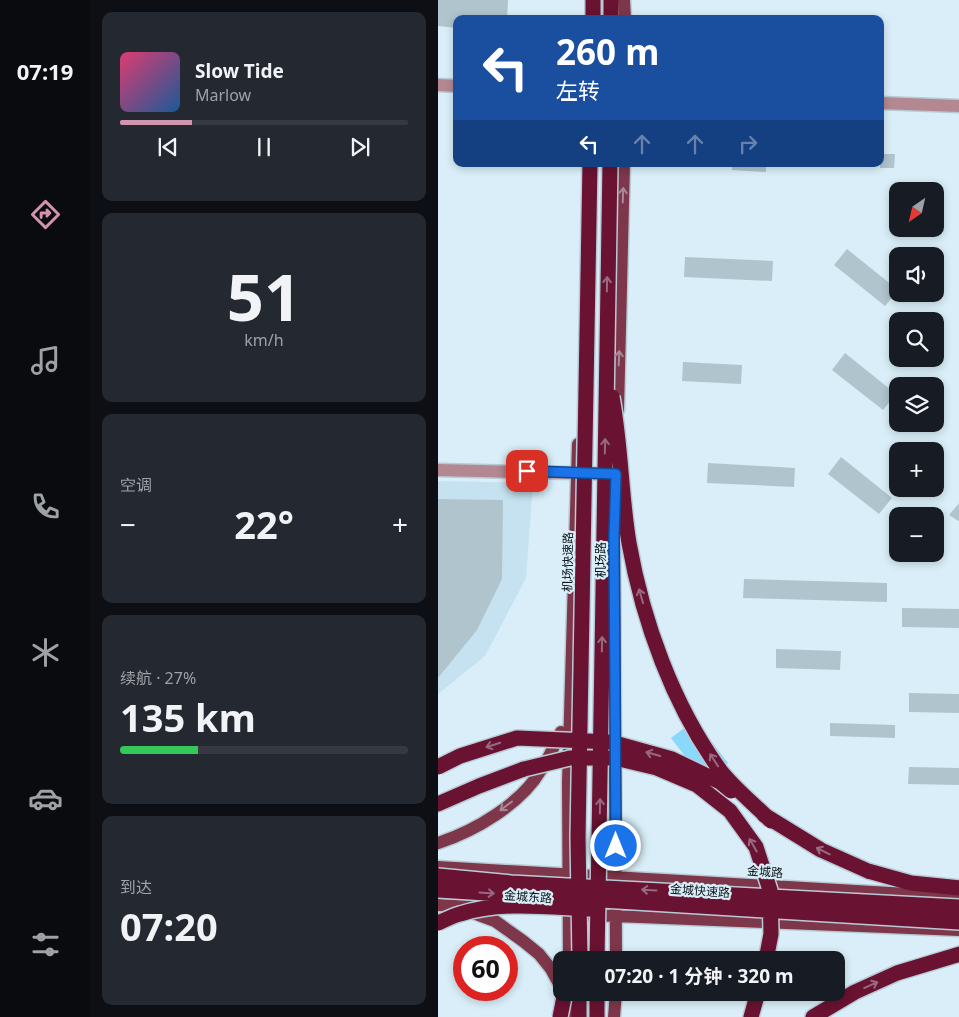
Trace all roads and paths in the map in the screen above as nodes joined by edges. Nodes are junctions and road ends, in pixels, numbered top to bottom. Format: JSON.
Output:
{"nodes":[{"id":1,"x":587,"y":0,"type":"edge"},
{"id":2,"x":593,"y":0,"type":"edge"},
{"id":3,"x":611,"y":0,"type":"edge"},
{"id":4,"x":624,"y":0,"type":"edge"},
{"id":5,"x":587,"y":15,"type":"edge"},
{"id":6,"x":593,"y":15,"type":"edge"},
{"id":7,"x":611,"y":15,"type":"edge"},
{"id":8,"x":624,"y":15,"type":"edge"},
{"id":9,"x":438,"y":85,"type":"edge"},
{"id":10,"x":453,"y":86,"type":"edge"},
{"id":11,"x":884,"y":103,"type":"edge"},
{"id":12,"x":960,"y":106,"type":"edge"},
{"id":13,"x":584,"y":167,"type":"edge"},
{"id":14,"x":590,"y":167,"type":"edge"},
{"id":15,"x":610,"y":167,"type":"edge"},
{"id":16,"x":624,"y":167,"type":"edge"},
{"id":17,"x":606,"y":364,"type":"junction"},
{"id":18,"x":438,"y":470,"type":"edge"},
{"id":19,"x":577,"y":472,"type":"junction"},
{"id":20,"x":616,"y":474,"type":"junction"},
{"id":21,"x":570,"y":708,"type":"junction"},
{"id":22,"x":438,"y":767,"type":"edge"},
{"id":23,"x":438,"y":804,"type":"edge"},
{"id":24,"x":771,"y":821,"type":"junction"},
{"id":25,"x":578,"y":837,"type":"junction"},
{"id":26,"x":438,"y":843,"type":"edge"},
{"id":27,"x":438,"y":867,"type":"edge"},
{"id":28,"x":569,"y":874,"type":"junction"},
{"id":29,"x":438,"y":876,"type":"edge"},
{"id":30,"x":617,"y":876,"type":"junction"},
{"id":31,"x":960,"y":888,"type":"edge"},
{"id":32,"x":438,"y":890,"type":"edge"},
{"id":33,"x":960,"y":897,"type":"edge"},
{"id":34,"x":438,"y":905,"type":"edge"},
{"id":35,"x":452,"y":906,"type":"junction"},
{"id":36,"x":960,"y":906,"type":"edge"},
{"id":37,"x":569,"y":913,"type":"junction"},
{"id":38,"x":617,"y":917,"type":"junction"},
{"id":39,"x":898,"y":918,"type":"junction"},
{"id":40,"x":960,"y":922,"type":"edge"},
{"id":41,"x":438,"y":923,"type":"edge"},
{"id":42,"x":960,"y":930,"type":"edge"},
{"id":43,"x":570,"y":951,"type":"edge"},
{"id":44,"x":571,"y":951,"type":"edge"},
{"id":45,"x":580,"y":951,"type":"edge"},
{"id":46,"x":597,"y":951,"type":"edge"},
{"id":47,"x":616,"y":951,"type":"edge"},
{"id":48,"x":768,"y":951,"type":"edge"},
{"id":49,"x":960,"y":954,"type":"edge"},
{"id":50,"x":553,"y":973,"type":"edge"},
{"id":51,"x":566,"y":1001,"type":"edge"},
{"id":52,"x":569,"y":1001,"type":"edge"},
{"id":53,"x":575,"y":1001,"type":"edge"},
{"id":54,"x":597,"y":1001,"type":"edge"},
{"id":55,"x":615,"y":1001,"type":"edge"},
{"id":56,"x":755,"y":1001,"type":"edge"},
{"id":57,"x":569,"y":1015,"type":"edge"},
{"id":58,"x":597,"y":1017,"type":"edge"},
{"id":59,"x":614,"y":1017,"type":"edge"},
{"id":60,"x":751,"y":1017,"type":"edge"},
{"id":61,"x":813,"y":1017,"type":"edge"}],
"edges":[{"from":1,"to":5,"type":"main road"},
{"from":2,"to":6,"type":"highway"},
{"from":3,"to":7,"type":"highway"},
{"from":4,"to":8,"type":"main road"},
{"from":9,"to":10,"type":"street"},
{"from":11,"to":12,"type":"street"},
{"from":13,"to":19,"type":"main road"},
{"from":14,"to":25,"type":"highway","name":"机场快速路","bridge":true},
{"from":17,"to":15,"type":"highway","one_way":true,"bridge":true},
{"from":20,"to":16,"type":"main road","name":"机场路","one_way":true},
{"from":24,"to":17,"type":"highway","one_way":true,"bridge":true},
{"from":46,"to":17,"type":"highway","one_way":true,"bridge":true},
{"from":18,"to":19,"type":"street"},
{"from":19,"to":20,"type":"street"},
{"from":19,"to":21,"type":"main road"},
{"from":20,"to":30,"type":"main road","name":"机场路"},
{"from":21,"to":26,"type":"main road","one_way":true},
{"from":21,"to":28,"type":"main road"},
{"from":24,"to":22,"type":"highway","one_way":true,"bridge":true},
{"from":48,"to":23,"type":"highway","one_way":true,"bridge":true},
{"from":31,"to":24,"type":"highway","one_way":true,"bridge":true},
{"from":25,"to":44,"type":"highway","bridge":true},
{"from":25,"to":45,"type":"highway","name":"机场快速路","bridge":true},
{"from":27,"to":28,"type":"main road","name":"金城东路"},
{"from":28,"to":30,"type":"main road","name":"金城路"},
{"from":28,"to":37,"type":"main road"},
{"from":36,"to":29,"type":"highway","name":"金城快速路","one_way":true,"bridge":true},
{"from":30,"to":33,"type":"main road","name":"金城路"},
{"from":30,"to":38,"type":"main road","name":"机场路"},
{"from":32,"to":39,"type":"highway","name":"金城快速路","one_way":true,"bridge":true},
{"from":34,"to":35,"type":"main road","name":"金城东路"},
{"from":35,"to":37,"type":"main road","name":"金城东路"},
{"from":35,"to":50,"type":"main road"},
{"from":37,"to":38,"type":"main road","name":"金城东路"},
{"from":37,"to":43,"type":"main road"},
{"from":38,"to":42,"type":"main road"},
{"from":38,"to":47,"type":"main road","name":"机场路"},
{"from":39,"to":40,"type":"highway","name":"金城快速路","bridge":true},
{"from":39,"to":41,"type":"highway","bridge":true},
{"from":61,"to":49,"type":"highway","one_way":true},
{"from":51,"to":57,"type":"highway","bridge":true},
{"from":52,"to":57,"type":"main road"},
{"from":53,"to":57,"type":"highway"},
{"from":54,"to":58,"type":"highway"},
{"from":55,"to":59,"type":"main road"},
{"from":56,"to":60,"type":"highway"}]}
